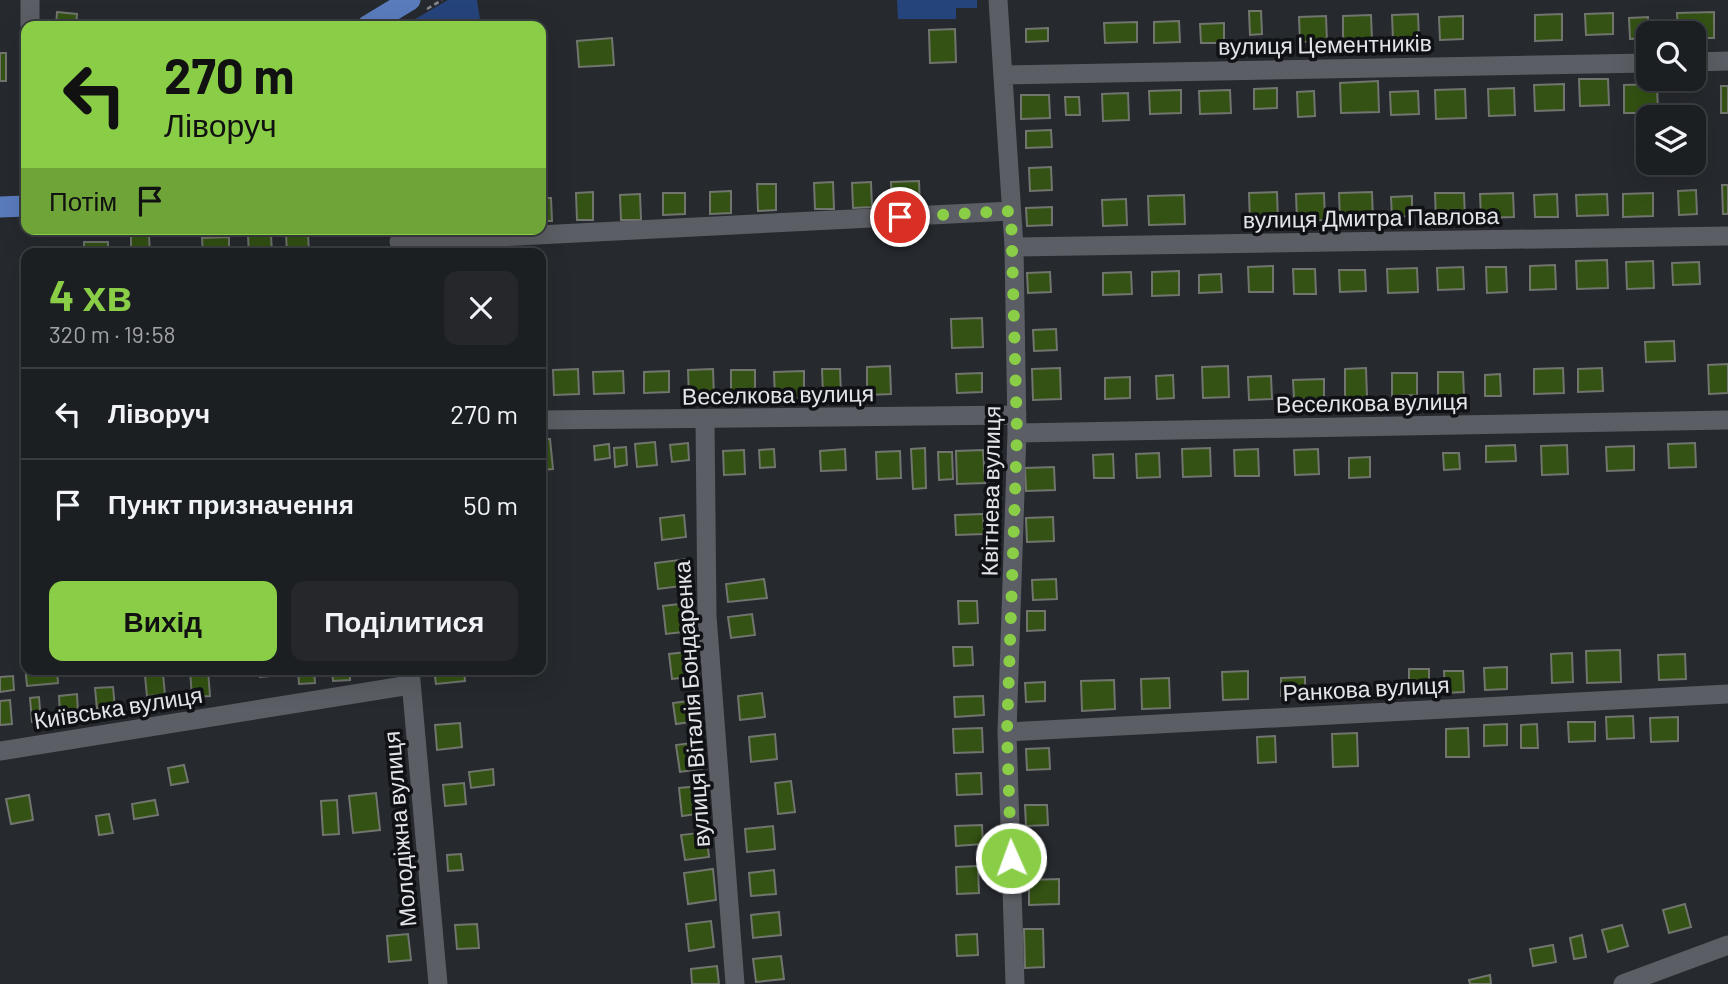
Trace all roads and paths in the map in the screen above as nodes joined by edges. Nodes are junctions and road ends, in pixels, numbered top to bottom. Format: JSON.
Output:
{"nodes":[{"id":1,"x":30,"y":0,"type":"edge"},
{"id":2,"x":410,"y":0,"type":"edge"},
{"id":3,"x":998,"y":0,"type":"edge"},
{"id":4,"x":391,"y":13,"type":"edge"},
{"id":5,"x":30,"y":21,"type":"edge"},
{"id":6,"x":1728,"y":61,"type":"edge"},
{"id":7,"x":1636,"y":62,"type":"edge"},
{"id":8,"x":1706,"y":62,"type":"edge"},
{"id":9,"x":1003,"y":75,"type":"junction"},
{"id":10,"x":21,"y":206,"type":"edge"},
{"id":11,"x":0,"y":207,"type":"edge"},
{"id":12,"x":1011,"y":211,"type":"junction"},
{"id":13,"x":537,"y":235,"type":"edge"},
{"id":14,"x":546,"y":235,"type":"edge"},
{"id":15,"x":1728,"y":236,"type":"edge"},
{"id":16,"x":399,"y":242,"type":"edge"},
{"id":17,"x":1014,"y":247,"type":"junction"},
{"id":18,"x":546,"y":420,"type":"edge"},
{"id":19,"x":705,"y":420,"type":"junction"},
{"id":20,"x":1728,"y":420,"type":"edge"},
{"id":21,"x":1017,"y":424,"type":"junction"},
{"id":22,"x":410,"y":678,"type":"edge"},
{"id":23,"x":1728,"y":694,"type":"edge"},
{"id":24,"x":1007,"y":732,"type":"junction"},
{"id":25,"x":0,"y":751,"type":"edge"},
{"id":26,"x":1728,"y":945,"type":"edge"},
{"id":27,"x":438,"y":984,"type":"edge"},
{"id":28,"x":735,"y":984,"type":"edge"},
{"id":29,"x":1015,"y":984,"type":"edge"},
{"id":30,"x":1623,"y":984,"type":"edge"}],
"edges":[{"from":1,"to":5,"type":"street"},
{"from":2,"to":4,"type":"main road"},
{"from":3,"to":9,"type":"street","name":"Квітнева вулиця"},
{"from":6,"to":8,"type":"street"},
{"from":7,"to":9,"type":"street","name":"вулиця Цементників"},
{"from":9,"to":12,"type":"street","name":"Квітнева вулиця"},
{"from":10,"to":11,"type":"main road"},
{"from":12,"to":14,"type":"street"},
{"from":12,"to":17,"type":"street","name":"Квітнева вулиця"},
{"from":13,"to":16,"type":"street"},
{"from":15,"to":17,"type":"street","name":"вулиця Дмитра Павлова"},
{"from":17,"to":21,"type":"street","name":"Квітнева вулиця"},
{"from":18,"to":19,"type":"street","name":"Веселкова вулиця"},
{"from":19,"to":21,"type":"street","name":"Веселкова вулиця"},
{"from":19,"to":28,"type":"street","name":"вулиця Віталія Бондаренка"},
{"from":20,"to":21,"type":"street","name":"Веселкова вулиця"},
{"from":21,"to":24,"type":"street","name":"Квітнева вулиця"},
{"from":22,"to":25,"type":"street","name":"Київська вулиця"},
{"from":22,"to":27,"type":"street","name":"Молодіжна вулиця"},
{"from":23,"to":24,"type":"street","name":"Ранкова вулиця"},
{"from":24,"to":29,"type":"street","name":"Квітнева вулиця"},
{"from":26,"to":30,"type":"street"}]}
